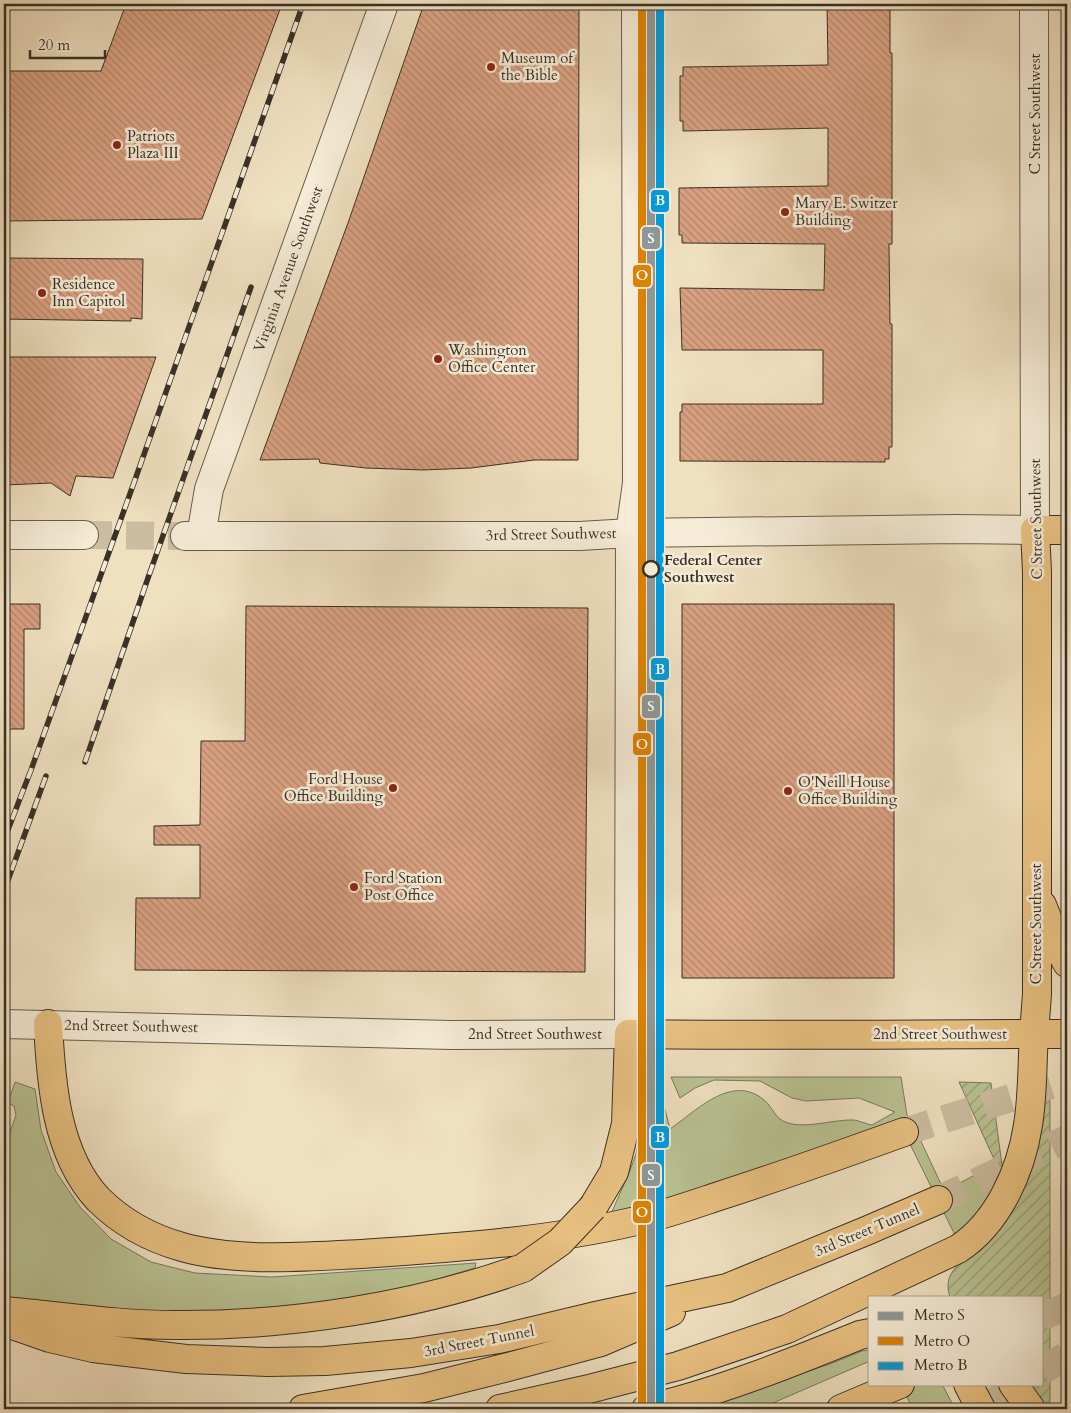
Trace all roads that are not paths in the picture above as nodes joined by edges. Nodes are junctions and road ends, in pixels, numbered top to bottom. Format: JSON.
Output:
{"nodes":[{"id":1,"x":384,"y":4,"type":"edge"},
{"id":2,"x":636,"y":4,"type":"edge"},
{"id":3,"x":1034,"y":4,"type":"edge"},
{"id":4,"x":1035,"y":530,"type":"junction"},
{"id":5,"x":1067,"y":530,"type":"edge"},
{"id":6,"x":630,"y":532,"type":"junction"},
{"id":7,"x":4,"y":535,"type":"edge"},
{"id":8,"x":84,"y":536,"type":"tunnel mouth"},
{"id":9,"x":193,"y":536,"type":"joint"},
{"id":10,"x":1036,"y":890,"type":"junction"},
{"id":11,"x":1067,"y":962,"type":"edge"},
{"id":12,"x":4,"y":1024,"type":"edge"},
{"id":13,"x":48,"y":1024,"type":"junction"},
{"id":14,"x":629,"y":1034,"type":"junction"},
{"id":15,"x":1034,"y":1034,"type":"junction"},
{"id":16,"x":1067,"y":1034,"type":"edge"},
{"id":17,"x":904,"y":1132,"type":"tunnel mouth"},
{"id":18,"x":938,"y":1200,"type":"tunnel mouth"},
{"id":19,"x":727,"y":1288,"type":"junction"},
{"id":20,"x":862,"y":1298,"type":"edge"},
{"id":21,"x":4,"y":1311,"type":"edge"},
{"id":22,"x":4,"y":1322,"type":"edge"},
{"id":23,"x":868,"y":1334,"type":"edge"},
{"id":24,"x":895,"y":1386,"type":"edge"},
{"id":25,"x":968,"y":1386,"type":"edge"},
{"id":26,"x":969,"y":1386,"type":"edge"},
{"id":27,"x":1014,"y":1386,"type":"edge"},
{"id":28,"x":304,"y":1409,"type":"edge"},
{"id":29,"x":500,"y":1409,"type":"edge"},
{"id":30,"x":646,"y":1409,"type":"edge"},
{"id":31,"x":841,"y":1409,"type":"edge"},
{"id":32,"x":973,"y":1409,"type":"edge"},
{"id":33,"x":981,"y":1409,"type":"edge"},
{"id":34,"x":1031,"y":1409,"type":"edge"}],
"edges":[{"from":1,"to":9,"type":"street","name":"Virginia Avenue Southwest"},
{"from":2,"to":6,"type":"street"},
{"from":3,"to":4,"type":"street","name":"C Street Southwest"},
{"from":4,"to":5,"type":"main road","name":"3rd Street Southwest"},
{"from":4,"to":6,"type":"street","name":"3rd Street Southwest"},
{"from":4,"to":10,"type":"main road","name":"C Street Southwest"},
{"from":6,"to":9,"type":"street","name":"3rd Street Southwest"},
{"from":6,"to":14,"type":"street"},
{"from":7,"to":8,"type":"street"},
{"from":10,"to":11,"type":"main road"},
{"from":10,"to":15,"type":"main road","name":"C Street Southwest"},
{"from":12,"to":13,"type":"street","name":"2nd Street Southwest"},
{"from":13,"to":14,"type":"street","name":"2nd Street Southwest"},
{"from":13,"to":17,"type":"main road"},
{"from":14,"to":15,"type":"main road","name":"2nd Street Southwest"},
{"from":14,"to":21,"type":"main road","bridge":true},
{"from":15,"to":16,"type":"main road","name":"2nd Street Southwest"},
{"from":15,"to":20,"type":"main road","name":"C Street Southwest"},
{"from":18,"to":19,"type":"main road","name":"3rd Street Tunnel"},
{"from":19,"to":22,"type":"main road","name":"3rd Street Tunnel"},
{"from":19,"to":28,"type":"main road"},
{"from":20,"to":29,"type":"main road","name":"C Street Southwest"},
{"from":23,"to":30,"type":"main road"},
{"from":24,"to":31,"type":"main road"},
{"from":25,"to":32,"type":"main road"},
{"from":26,"to":33,"type":"main road"},
{"from":27,"to":34,"type":"main road"}]}
